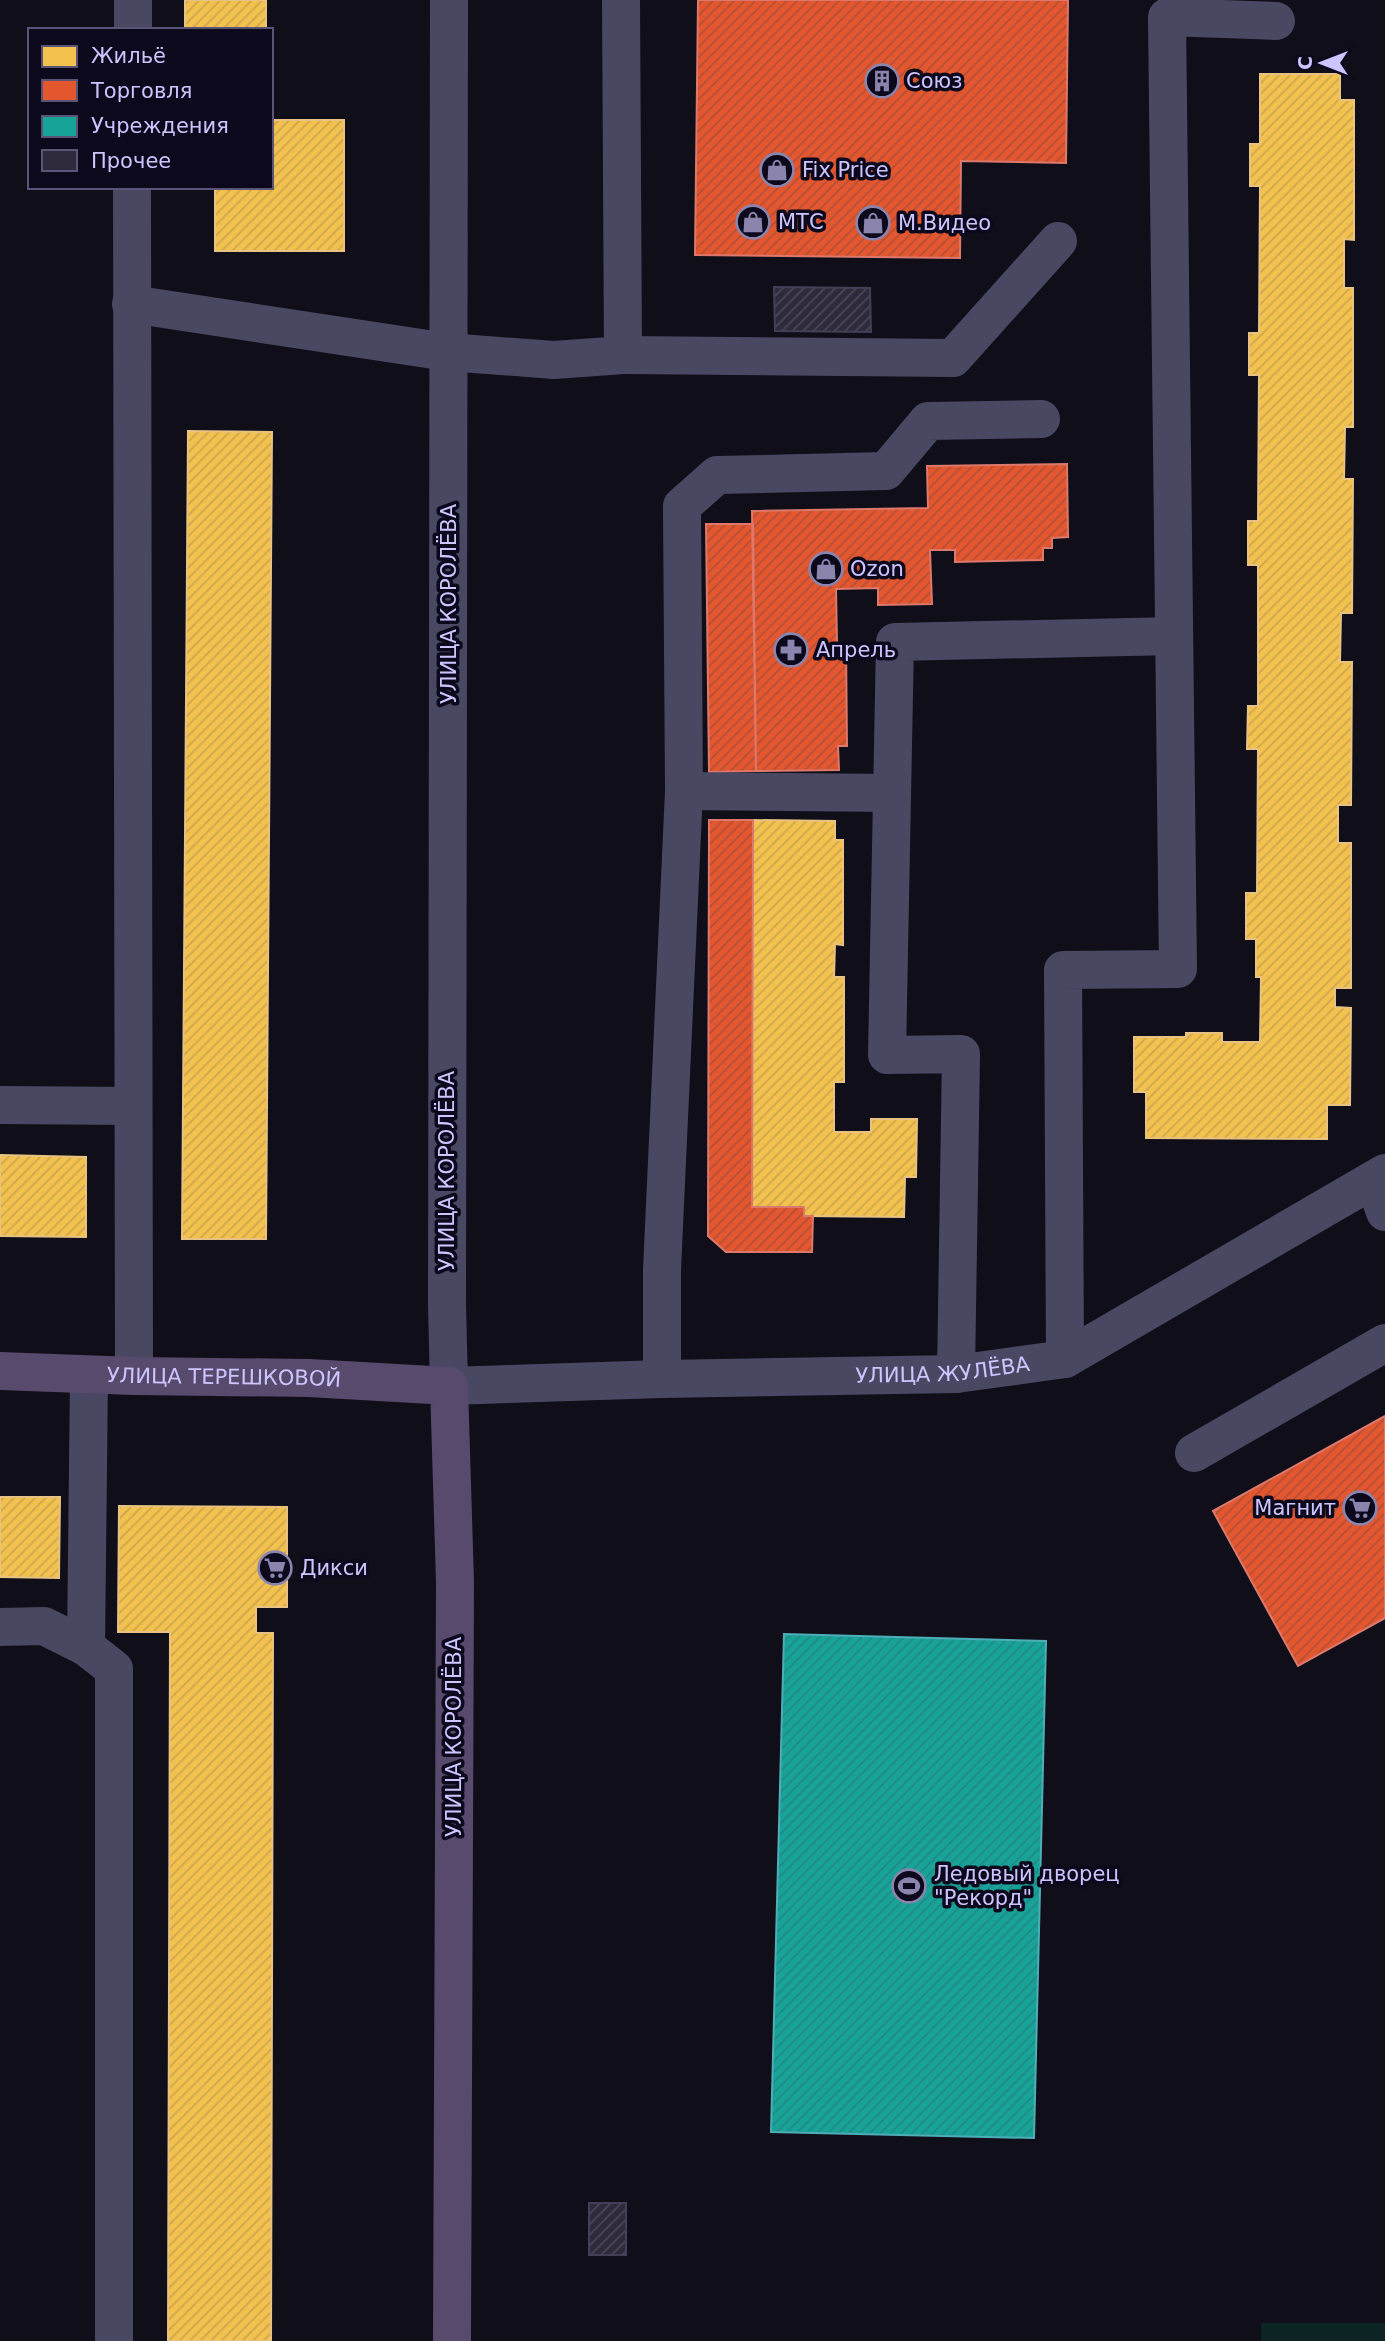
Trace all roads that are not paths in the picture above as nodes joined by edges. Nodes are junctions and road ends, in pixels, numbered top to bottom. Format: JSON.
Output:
{"nodes":[{"id":1,"x":133,"y":0,"type":"edge"},
{"id":2,"x":449,"y":0,"type":"edge"},
{"id":3,"x":621,"y":0,"type":"edge"},
{"id":4,"x":1276,"y":21,"type":"dead end"},
{"id":5,"x":133,"y":28,"type":"edge"},
{"id":6,"x":132,"y":189,"type":"edge"},
{"id":7,"x":1058,"y":242,"type":"dead end"},
{"id":8,"x":131,"y":304,"type":"junction"},
{"id":9,"x":447,"y":352,"type":"junction"},
{"id":10,"x":623,"y":355,"type":"junction"},
{"id":11,"x":1041,"y":419,"type":"dead end"},
{"id":12,"x":1174,"y":636,"type":"junction"},
{"id":13,"x":684,"y":791,"type":"junction"},
{"id":14,"x":892,"y":793,"type":"junction"},
{"id":15,"x":0,"y":1105,"type":"edge"},
{"id":16,"x":133,"y":1106,"type":"junction"},
{"id":17,"x":1381,"y":1189,"type":"edge"},
{"id":18,"x":1385,"y":1343,"type":"edge"},
{"id":19,"x":1065,"y":1359,"type":"junction"},
{"id":20,"x":0,"y":1371,"type":"edge"},
{"id":21,"x":89,"y":1374,"type":"junction"},
{"id":22,"x":956,"y":1374,"type":"junction"},
{"id":23,"x":134,"y":1376,"type":"junction"},
{"id":24,"x":662,"y":1379,"type":"junction"},
{"id":25,"x":449,"y":1386,"type":"junction"},
{"id":26,"x":1194,"y":1452,"type":"dead end"},
{"id":27,"x":0,"y":1627,"type":"edge"},
{"id":28,"x":86,"y":1647,"type":"junction"},
{"id":29,"x":114,"y":2341,"type":"edge"},
{"id":30,"x":452,"y":2341,"type":"edge"}],
"edges":[{"from":1,"to":5,"type":"street"},
{"from":2,"to":9,"type":"street","name":"УЛИЦА КОРОЛЁВА"},
{"from":3,"to":10,"type":"street"},
{"from":4,"to":12,"type":"street"},
{"from":6,"to":8,"type":"street"},
{"from":7,"to":10,"type":"street"},
{"from":8,"to":9,"type":"street"},
{"from":8,"to":16,"type":"street"},
{"from":9,"to":10,"type":"street"},
{"from":9,"to":25,"type":"street","name":"УЛИЦА КОРОЛЁВА"},
{"from":11,"to":13,"type":"street"},
{"from":12,"to":14,"type":"street"},
{"from":12,"to":19,"type":"street"},
{"from":13,"to":14,"type":"street"},
{"from":13,"to":24,"type":"street"},
{"from":14,"to":22,"type":"street"},
{"from":15,"to":16,"type":"street"},
{"from":16,"to":23,"type":"street"},
{"from":17,"to":19,"type":"street","name":"УЛИЦА ЖУЛЁВА"},
{"from":18,"to":26,"type":"street"},
{"from":19,"to":22,"type":"street","name":"УЛИЦА ЖУЛЁВА"},
{"from":20,"to":21,"type":"main road","name":"УЛИЦА ТЕРЕШКОВОЙ"},
{"from":21,"to":23,"type":"main road","name":"УЛИЦА ТЕРЕШКОВОЙ"},
{"from":21,"to":28,"type":"street"},
{"from":22,"to":24,"type":"street","name":"УЛИЦА ЖУЛЁВА"},
{"from":23,"to":25,"type":"main road","name":"УЛИЦА ТЕРЕШКОВОЙ"},
{"from":24,"to":25,"type":"street","name":"УЛИЦА ЖУЛЁВА"},
{"from":25,"to":30,"type":"main road","name":"УЛИЦА КОРОЛЁВА"},
{"from":27,"to":28,"type":"street"},
{"from":28,"to":29,"type":"street"}]}
